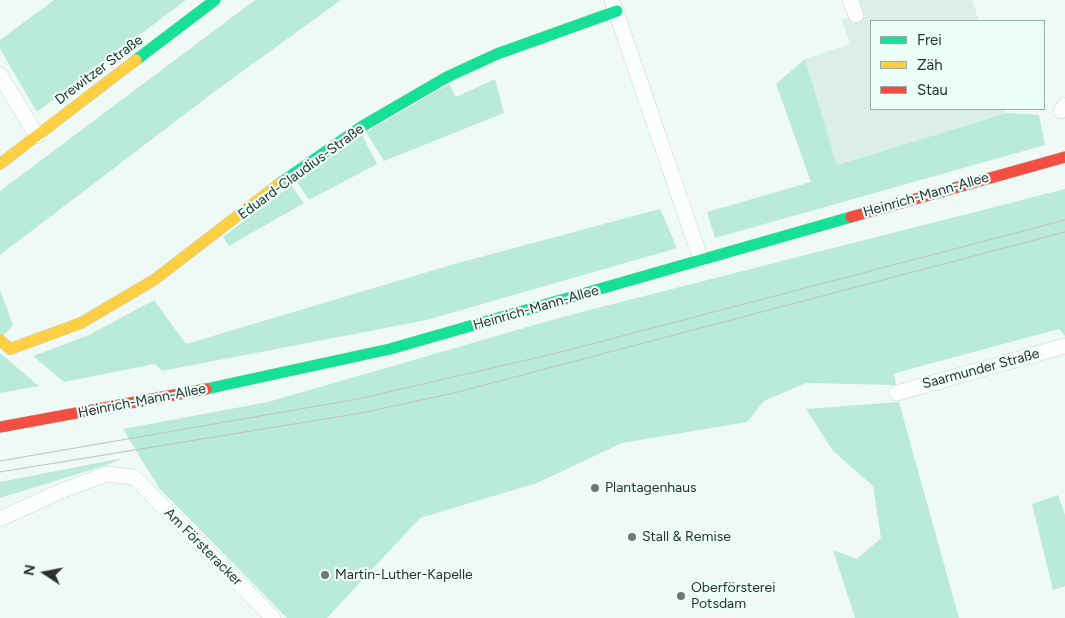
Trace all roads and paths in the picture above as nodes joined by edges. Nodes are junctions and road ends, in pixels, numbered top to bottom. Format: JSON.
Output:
{"nodes":[{"id":1,"x":215,"y":0,"type":"edge"},
{"id":2,"x":850,"y":0,"type":"edge"},
{"id":3,"x":615,"y":6,"type":"edge"},
{"id":4,"x":856,"y":15,"type":"dead end"},
{"id":5,"x":0,"y":74,"type":"edge"},
{"id":6,"x":37,"y":136,"type":"junction"},
{"id":7,"x":1065,"y":157,"type":"edge"},
{"id":8,"x":0,"y":164,"type":"edge"},
{"id":9,"x":701,"y":260,"type":"junction"},
{"id":10,"x":0,"y":340,"type":"edge"},
{"id":11,"x":1065,"y":346,"type":"edge"},
{"id":12,"x":897,"y":392,"type":"dead end"},
{"id":13,"x":0,"y":427,"type":"edge"},
{"id":14,"x":0,"y":519,"type":"edge"},
{"id":15,"x":273,"y":618,"type":"edge"}],
"edges":[{"from":1,"to":6,"type":"main road","name":"Drewitzer Straße"},
{"from":2,"to":4,"type":"street"},
{"from":3,"to":9,"type":"street","name":"Eduard-Claudius-Straße"},
{"from":3,"to":10,"type":"main road","name":"Eduard-Claudius-Straße"},
{"from":5,"to":6,"type":"street"},
{"from":6,"to":8,"type":"main road","name":"Drewitzer Straße"},
{"from":7,"to":9,"type":"main road","name":"Heinrich-Mann-Allee"},
{"from":9,"to":13,"type":"main road","name":"Heinrich-Mann-Allee"},
{"from":11,"to":12,"type":"street","name":"Saarmunder Straße"},
{"from":14,"to":15,"type":"street","name":"Am Försteracker"}]}
